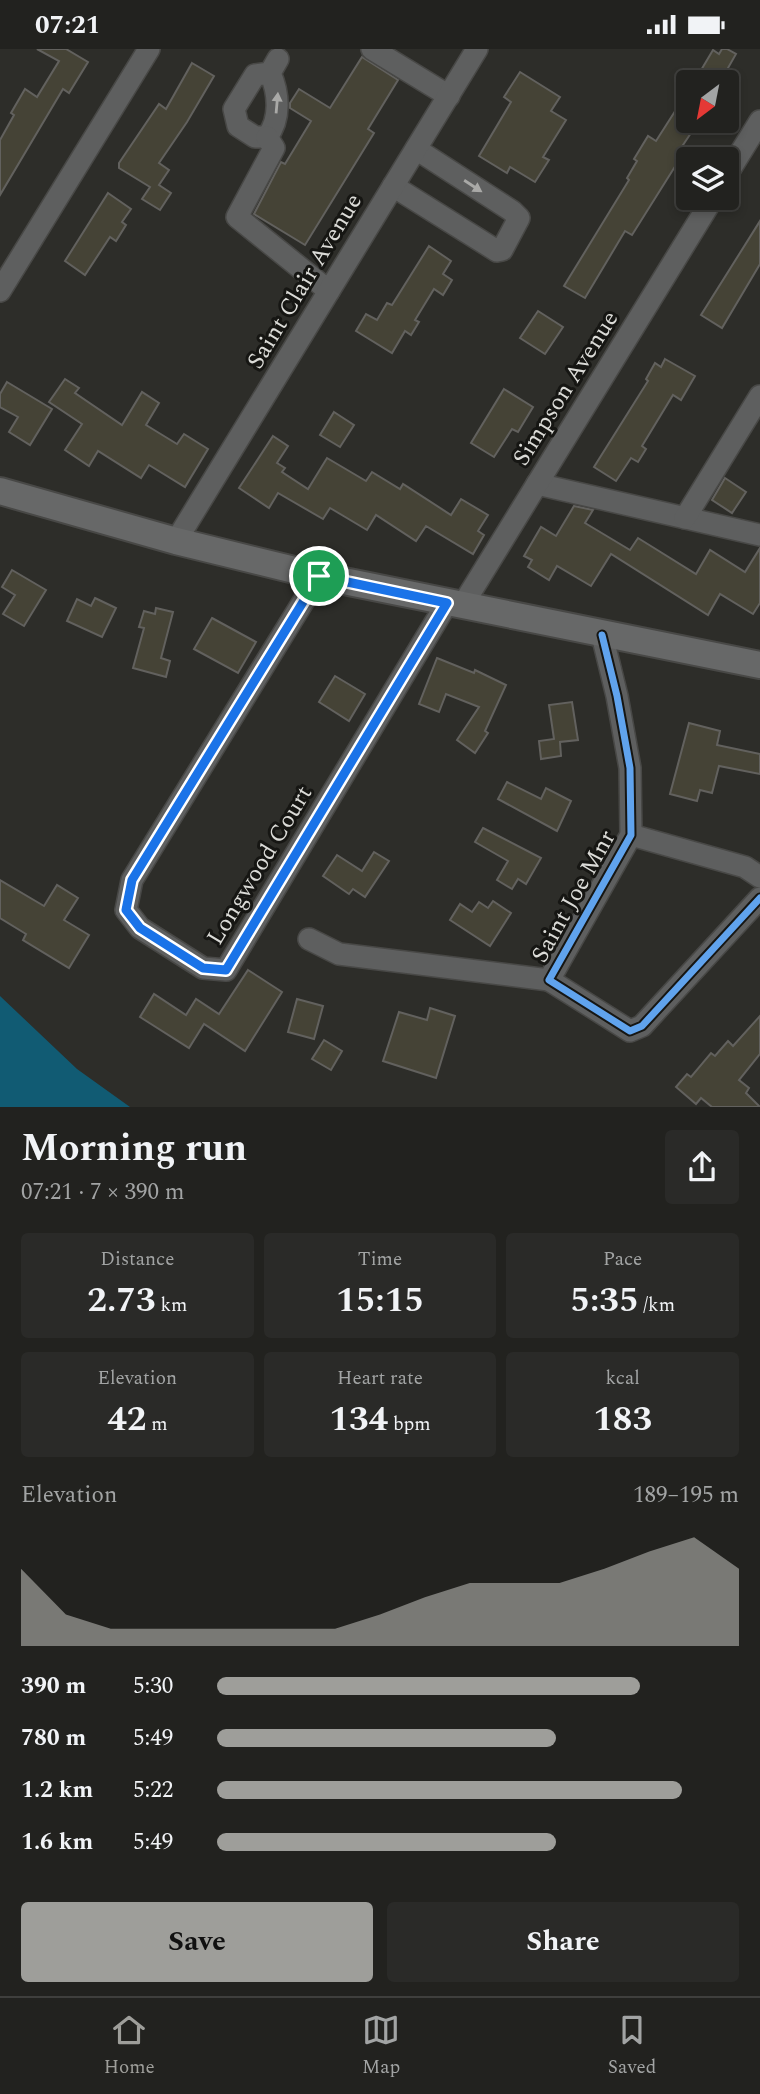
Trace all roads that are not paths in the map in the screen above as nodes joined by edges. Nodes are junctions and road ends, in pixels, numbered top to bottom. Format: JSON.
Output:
{"nodes":[{"id":1,"x":149,"y":49,"type":"edge"},
{"id":2,"x":372,"y":49,"type":"edge"},
{"id":3,"x":477,"y":49,"type":"edge"},
{"id":4,"x":449,"y":96,"type":"junction"},
{"id":5,"x":760,"y":121,"type":"edge"},
{"id":6,"x":267,"y":137,"type":"junction"},
{"id":7,"x":416,"y":149,"type":"junction"},
{"id":8,"x":739,"y":155,"type":"edge"},
{"id":9,"x":393,"y":185,"type":"junction"},
{"id":10,"x":706,"y":210,"type":"edge"},
{"id":11,"x":0,"y":291,"type":"edge"},
{"id":12,"x":329,"y":291,"type":"junction"},
{"id":13,"x":760,"y":396,"type":"edge"},
{"id":14,"x":537,"y":484,"type":"junction"},
{"id":15,"x":0,"y":491,"type":"edge"},
{"id":16,"x":685,"y":518,"type":"junction"},
{"id":17,"x":760,"y":535,"type":"edge"},
{"id":18,"x":176,"y":541,"type":"junction"},
{"id":19,"x":319,"y":576,"type":"junction"},
{"id":20,"x":455,"y":604,"type":"junction"},
{"id":21,"x":602,"y":635,"type":"junction"},
{"id":22,"x":758,"y":662,"type":"edge"},
{"id":23,"x":631,"y":835,"type":"junction"},
{"id":24,"x":760,"y":877,"type":"edge"},
{"id":25,"x":760,"y":898,"type":"edge"},
{"id":26,"x":309,"y":939,"type":"dead end"},
{"id":27,"x":549,"y":980,"type":"junction"}],
"edges":[{"from":1,"to":11,"type":"street"},
{"from":2,"to":4,"type":"street"},
{"from":3,"to":4,"type":"street","name":"Saint Clair Avenue"},
{"from":4,"to":7,"type":"street","name":"Saint Clair Avenue"},
{"from":5,"to":8,"type":"street"},
{"from":6,"to":6,"type":"street","one_way":true},
{"from":6,"to":12,"type":"street"},
{"from":7,"to":9,"type":"street","name":"Saint Clair Avenue"},
{"from":7,"to":9,"type":"street","one_way":true},
{"from":9,"to":12,"type":"street","name":"Saint Clair Avenue"},
{"from":10,"to":14,"type":"street","name":"Simpson Avenue"},
{"from":12,"to":18,"type":"street","name":"Saint Clair Avenue"},
{"from":13,"to":16,"type":"street"},
{"from":14,"to":16,"type":"street"},
{"from":14,"to":20,"type":"street","name":"Simpson Avenue"},
{"from":15,"to":18,"type":"main road"},
{"from":16,"to":17,"type":"street"},
{"from":18,"to":19,"type":"main road"},
{"from":19,"to":20,"type":"main road"},
{"from":19,"to":20,"type":"street","name":"Longwood Court"},
{"from":20,"to":21,"type":"main road"},
{"from":21,"to":22,"type":"main road"},
{"from":21,"to":23,"type":"street","name":"Saint Joe Mnr"},
{"from":23,"to":24,"type":"street"},
{"from":23,"to":27,"type":"street","name":"Saint Joe Mnr"},
{"from":25,"to":27,"type":"street","name":"Saint Joe Mnr"},
{"from":26,"to":27,"type":"street"}]}
